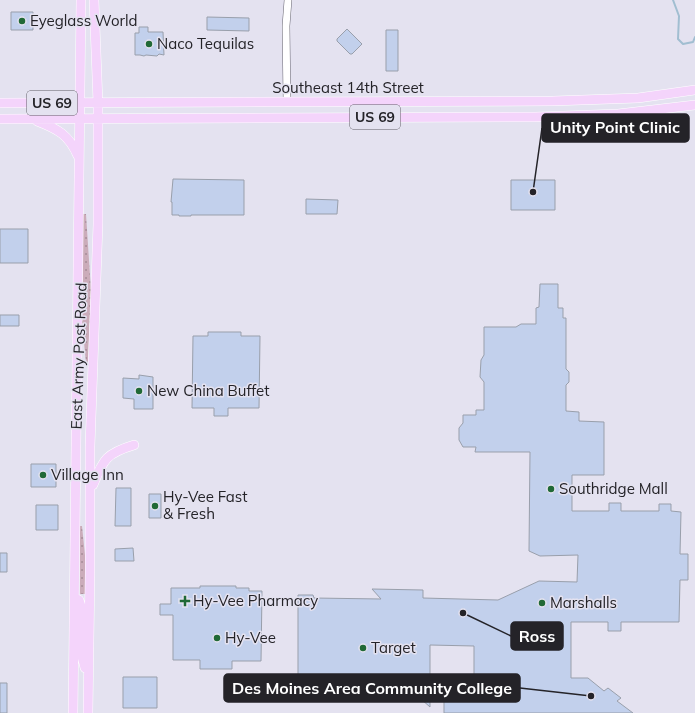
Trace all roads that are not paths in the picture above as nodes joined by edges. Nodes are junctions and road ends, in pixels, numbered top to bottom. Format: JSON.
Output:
{"nodes":[{"id":1,"x":81,"y":0,"type":"edge"},
{"id":2,"x":94,"y":0,"type":"edge"},
{"id":3,"x":288,"y":0,"type":"edge"},
{"id":4,"x":695,"y":90,"type":"edge"},
{"id":5,"x":288,"y":102,"type":"junction"},
{"id":6,"x":0,"y":103,"type":"edge"},
{"id":7,"x":80,"y":103,"type":"junction"},
{"id":8,"x":98,"y":103,"type":"junction"},
{"id":9,"x":695,"y":105,"type":"edge"},
{"id":10,"x":80,"y":118,"type":"junction"},
{"id":11,"x":97,"y":118,"type":"junction"},
{"id":12,"x":0,"y":119,"type":"edge"},
{"id":13,"x":30,"y":119,"type":"junction"},
{"id":14,"x":80,"y":160,"type":"junction"},
{"id":15,"x":134,"y":445,"type":"dead end"},
{"id":16,"x":91,"y":492,"type":"junction"},
{"id":17,"x":75,"y":598,"type":"junction"},
{"id":18,"x":88,"y":679,"type":"junction"},
{"id":19,"x":73,"y":713,"type":"edge"},
{"id":20,"x":88,"y":713,"type":"edge"}],
"edges":[{"from":1,"to":7,"type":"main road","name":"East Army Post Road"},
{"from":2,"to":8,"type":"main road","name":"East Army Post Road"},
{"from":3,"to":5,"type":"street"},
{"from":4,"to":5,"type":"main road","name":"Southeast 14th Street","number":"US 69"},
{"from":5,"to":8,"type":"main road","name":"Southeast 14th Street","number":"US 69"},
{"from":6,"to":7,"type":"main road","name":"Southeast 14th Street","number":"US 69"},
{"from":7,"to":8,"type":"main road","name":"Southeast 14th Street","number":"US 69"},
{"from":7,"to":10,"type":"main road","name":"East Army Post Road"},
{"from":8,"to":11,"type":"main road","name":"East Army Post Road"},
{"from":9,"to":11,"type":"main road","name":"Southeast 14th Street","number":"US 69"},
{"from":10,"to":11,"type":"main road","name":"Southeast 14th Street","number":"US 69"},
{"from":10,"to":13,"type":"main road","name":"Southeast 14th Street","number":"US 69"},
{"from":10,"to":14,"type":"main road","name":"East Army Post Road"},
{"from":11,"to":16,"type":"main road","name":"East Army Post Road"},
{"from":12,"to":13,"type":"main road","name":"Southeast 14th Street","number":"US 69"},
{"from":13,"to":14,"type":"main road"},
{"from":14,"to":17,"type":"main road","name":"East Army Post Road"},
{"from":15,"to":16,"type":"main road"},
{"from":16,"to":18,"type":"main road","name":"East Army Post Road"},
{"from":17,"to":18,"type":"main road"},
{"from":17,"to":19,"type":"main road","name":"East Army Post Road"},
{"from":18,"to":20,"type":"main road","name":"East Army Post Road"}]}
